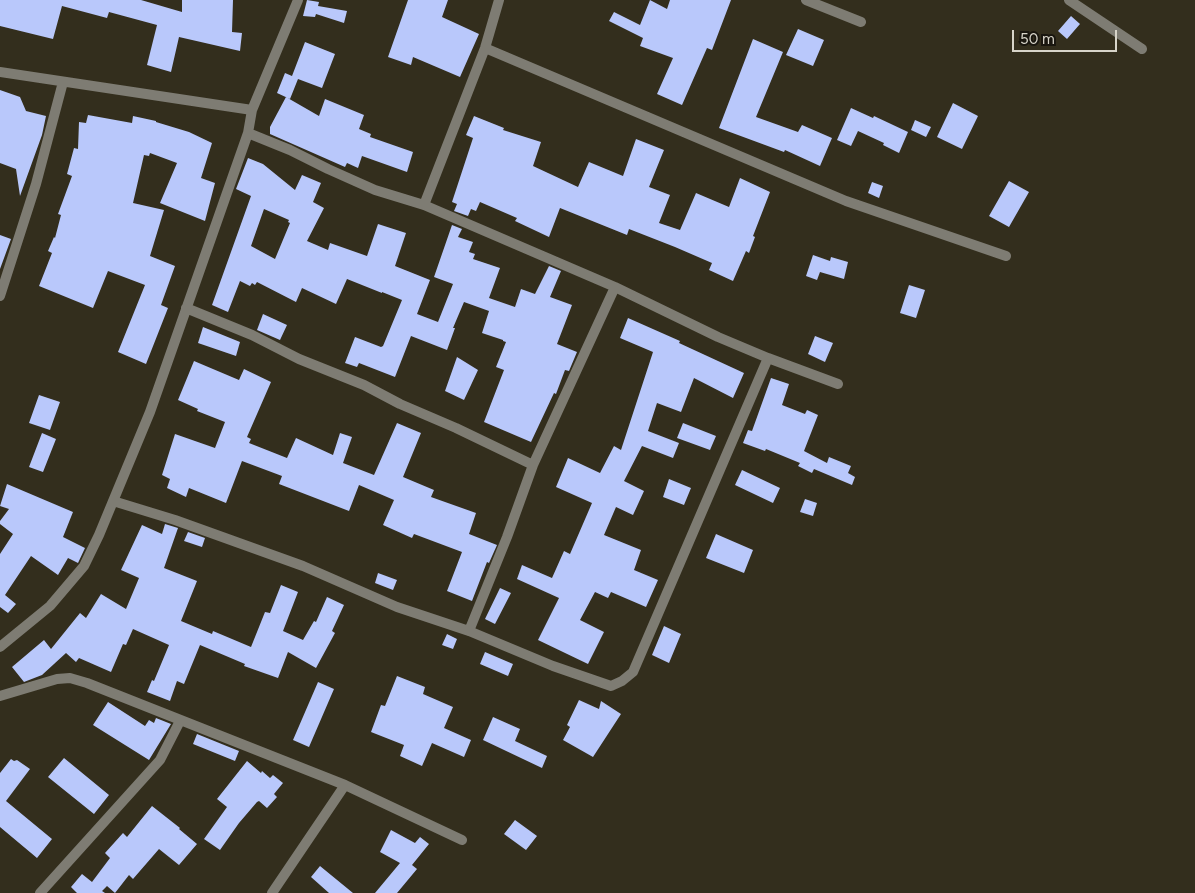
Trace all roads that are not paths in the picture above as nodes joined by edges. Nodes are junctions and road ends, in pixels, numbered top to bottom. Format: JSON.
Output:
{"nodes":[{"id":1,"x":298,"y":0,"type":"edge"},
{"id":2,"x":498,"y":0,"type":"edge"},
{"id":3,"x":806,"y":0,"type":"edge"},
{"id":4,"x":1069,"y":0,"type":"edge"},
{"id":5,"x":861,"y":22,"type":"dead end"},
{"id":6,"x":485,"y":48,"type":"junction"},
{"id":7,"x":1142,"y":48,"type":"dead end"},
{"id":8,"x":0,"y":72,"type":"edge"},
{"id":9,"x":63,"y":82,"type":"junction"},
{"id":10,"x":252,"y":110,"type":"junction"},
{"id":11,"x":248,"y":133,"type":"junction"},
{"id":12,"x":424,"y":205,"type":"junction"},
{"id":13,"x":1006,"y":256,"type":"dead end"},
{"id":14,"x":615,"y":287,"type":"junction"},
{"id":15,"x":0,"y":296,"type":"edge"},
{"id":16,"x":186,"y":308,"type":"junction"},
{"id":17,"x":768,"y":358,"type":"junction"},
{"id":18,"x":838,"y":384,"type":"dead end"},
{"id":19,"x":533,"y":465,"type":"junction"},
{"id":20,"x":113,"y":501,"type":"junction"},
{"id":21,"x":469,"y":631,"type":"junction"},
{"id":22,"x":0,"y":647,"type":"edge"},
{"id":23,"x":0,"y":696,"type":"edge"},
{"id":24,"x":180,"y":721,"type":"junction"},
{"id":25,"x":345,"y":785,"type":"junction"},
{"id":26,"x":462,"y":840,"type":"dead end"},
{"id":27,"x":40,"y":893,"type":"edge"},
{"id":28,"x":272,"y":893,"type":"edge"}],
"edges":[{"from":1,"to":10,"type":"street"},
{"from":2,"to":6,"type":"street"},
{"from":3,"to":5,"type":"street"},
{"from":4,"to":7,"type":"street"},
{"from":6,"to":12,"type":"street"},
{"from":6,"to":13,"type":"street"},
{"from":8,"to":9,"type":"street"},
{"from":9,"to":10,"type":"street"},
{"from":9,"to":15,"type":"street"},
{"from":10,"to":11,"type":"street"},
{"from":11,"to":12,"type":"street"},
{"from":11,"to":16,"type":"street"},
{"from":12,"to":14,"type":"street"},
{"from":14,"to":17,"type":"street"},
{"from":14,"to":19,"type":"street"},
{"from":16,"to":19,"type":"street"},
{"from":16,"to":20,"type":"street"},
{"from":17,"to":18,"type":"street"},
{"from":17,"to":21,"type":"street"},
{"from":19,"to":21,"type":"street"},
{"from":20,"to":21,"type":"street"},
{"from":20,"to":22,"type":"street"},
{"from":23,"to":24,"type":"street"},
{"from":24,"to":25,"type":"street"},
{"from":24,"to":27,"type":"street"},
{"from":25,"to":26,"type":"street"},
{"from":25,"to":28,"type":"street"}]}
